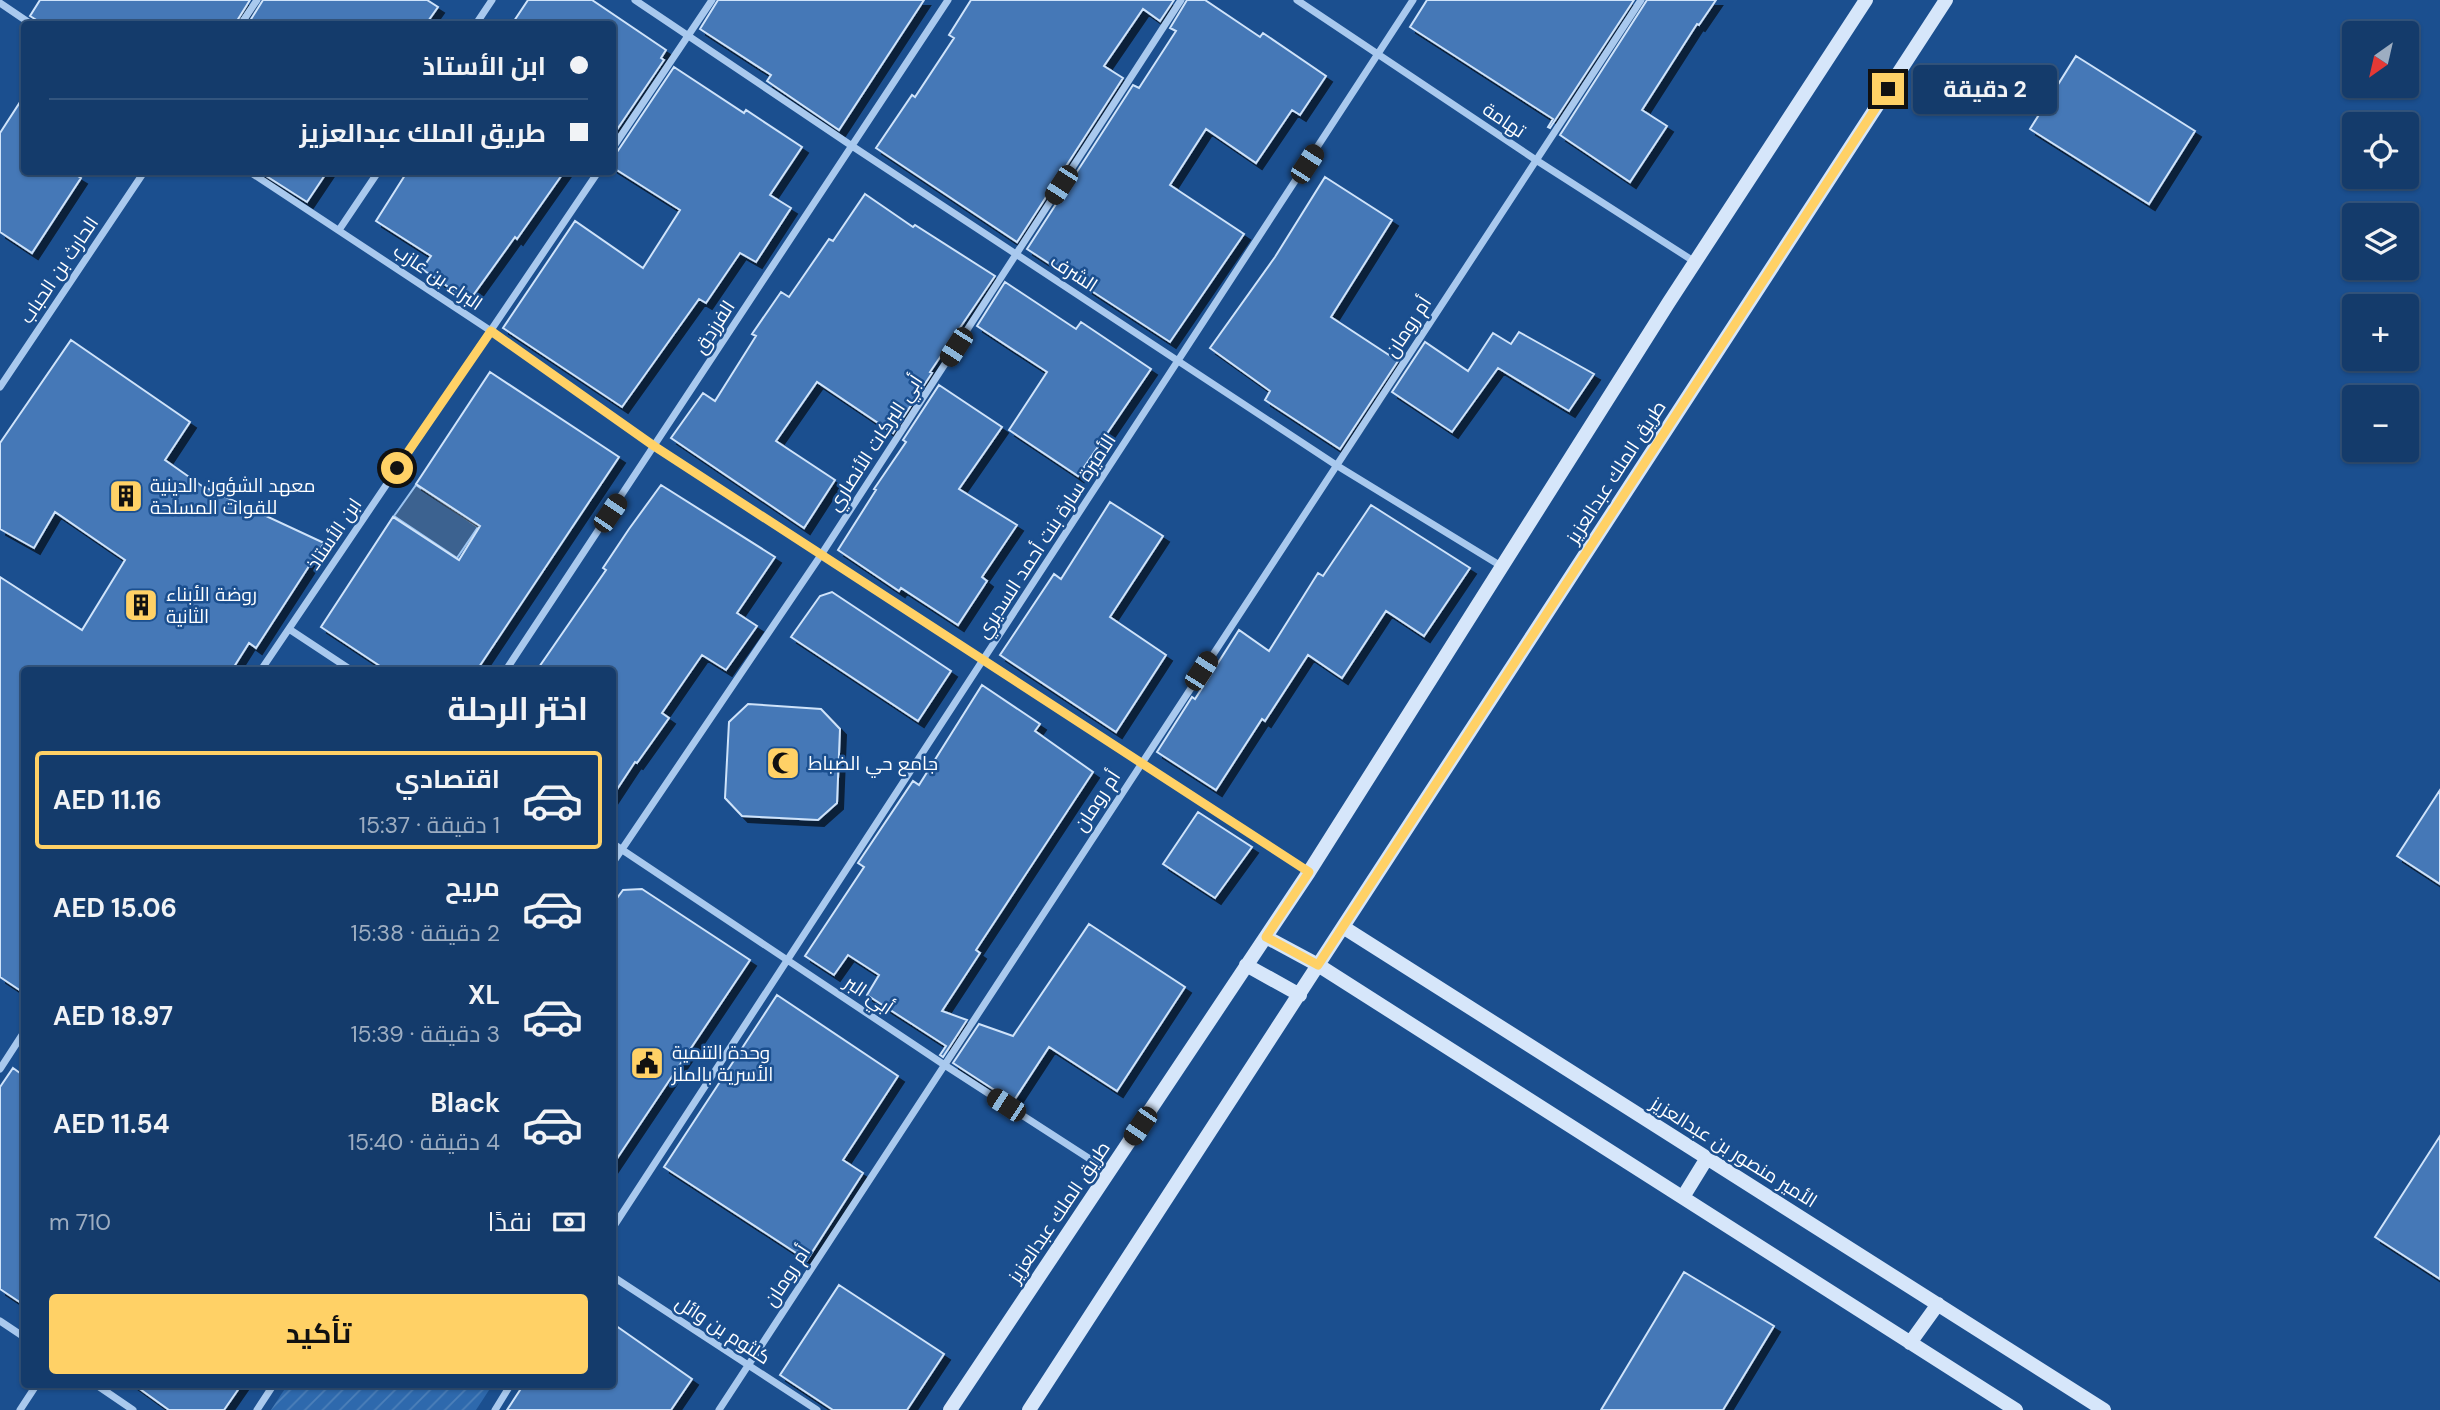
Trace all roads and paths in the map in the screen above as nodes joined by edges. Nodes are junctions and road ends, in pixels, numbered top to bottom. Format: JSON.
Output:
{"nodes":[{"id":1,"x":14,"y":0,"type":"edge"},
{"id":2,"x":257,"y":0,"type":"edge"},
{"id":3,"x":492,"y":0,"type":"edge"},
{"id":4,"x":635,"y":0,"type":"edge"},
{"id":5,"x":712,"y":0,"type":"edge"},
{"id":6,"x":948,"y":0,"type":"edge"},
{"id":7,"x":1181,"y":0,"type":"edge"},
{"id":8,"x":1297,"y":0,"type":"edge"},
{"id":9,"x":1413,"y":0,"type":"edge"},
{"id":10,"x":1641,"y":0,"type":"edge"},
{"id":11,"x":1866,"y":0,"type":"edge"},
{"id":12,"x":1946,"y":0,"type":"edge"},
{"id":13,"x":0,"y":4,"type":"edge"},
{"id":14,"x":8,"y":9,"type":"junction"},
{"id":15,"x":26,"y":21,"type":"edge"},
{"id":16,"x":243,"y":21,"type":"edge"},
{"id":17,"x":477,"y":21,"type":"edge"},
{"id":18,"x":688,"y":36,"type":"junction"},
{"id":19,"x":1378,"y":54,"type":"junction"},
{"id":20,"x":616,"y":143,"type":"edge"},
{"id":21,"x":852,"y":146,"type":"junction"},
{"id":22,"x":1536,"y":160,"type":"junction"},
{"id":23,"x":142,"y":175,"type":"edge"},
{"id":24,"x":255,"y":175,"type":"edge"},
{"id":25,"x":376,"y":175,"type":"edge"},
{"id":26,"x":596,"y":175,"type":"edge"},
{"id":27,"x":339,"y":230,"type":"junction"},
{"id":28,"x":1016,"y":254,"type":"junction"},
{"id":29,"x":1695,"y":262,"type":"junction"},
{"id":30,"x":491,"y":331,"type":"junction"},
{"id":31,"x":1179,"y":360,"type":"junction"},
{"id":32,"x":0,"y":387,"type":"edge"},
{"id":33,"x":654,"y":446,"type":"junction"},
{"id":34,"x":1336,"y":465,"type":"junction"},
{"id":35,"x":821,"y":555,"type":"junction"},
{"id":36,"x":1501,"y":566,"type":"junction"},
{"id":37,"x":289,"y":629,"type":"junction"},
{"id":38,"x":983,"y":661,"type":"junction"},
{"id":39,"x":263,"y":667,"type":"edge"},
{"id":40,"x":346,"y":667,"type":"edge"},
{"id":41,"x":508,"y":667,"type":"edge"},
{"id":42,"x":1141,"y":763,"type":"junction"},
{"id":43,"x":616,"y":845,"type":"edge"},
{"id":44,"x":622,"y":849,"type":"junction"},
{"id":45,"x":616,"y":858,"type":"edge"},
{"id":46,"x":1309,"y":872,"type":"junction"},
{"id":47,"x":1343,"y":927,"type":"junction"},
{"id":48,"x":1266,"y":937,"type":"junction"},
{"id":49,"x":788,"y":960,"type":"junction"},
{"id":50,"x":1247,"y":965,"type":"junction"},
{"id":51,"x":1318,"y":965,"type":"junction"},
{"id":52,"x":1300,"y":995,"type":"junction"},
{"id":53,"x":21,"y":1037,"type":"edge"},
{"id":54,"x":943,"y":1064,"type":"junction"},
{"id":55,"x":0,"y":1069,"type":"edge"},
{"id":56,"x":1707,"y":1158,"type":"junction"},
{"id":57,"x":1110,"y":1172,"type":"junction"},
{"id":58,"x":1683,"y":1197,"type":"junction"},
{"id":59,"x":616,"y":1222,"type":"edge"},
{"id":60,"x":616,"y":1279,"type":"edge"},
{"id":61,"x":1937,"y":1304,"type":"junction"},
{"id":62,"x":0,"y":1321,"type":"edge"},
{"id":63,"x":21,"y":1335,"type":"edge"},
{"id":64,"x":1910,"y":1343,"type":"junction"},
{"id":65,"x":748,"y":1365,"type":"junction"},
{"id":66,"x":34,"y":1388,"type":"edge"},
{"id":67,"x":101,"y":1388,"type":"edge"},
{"id":68,"x":271,"y":1388,"type":"edge"},
{"id":69,"x":509,"y":1388,"type":"edge"},
{"id":70,"x":20,"y":1410,"type":"edge"},
{"id":71,"x":133,"y":1410,"type":"edge"},
{"id":72,"x":257,"y":1410,"type":"edge"},
{"id":73,"x":495,"y":1410,"type":"edge"},
{"id":74,"x":719,"y":1410,"type":"edge"},
{"id":75,"x":817,"y":1410,"type":"edge"},
{"id":76,"x":950,"y":1410,"type":"edge"},
{"id":77,"x":1029,"y":1410,"type":"edge"},
{"id":78,"x":2016,"y":1410,"type":"edge"},
{"id":79,"x":2104,"y":1410,"type":"edge"}],
"edges":[{"from":1,"to":14,"type":"street"},
{"from":2,"to":16,"type":"street"},
{"from":3,"to":17,"type":"street"},
{"from":4,"to":18,"type":"street","name":"الشرف"},
{"from":5,"to":18,"type":"street"},
{"from":6,"to":21,"type":"street","name":"الفرزدق"},
{"from":7,"to":28,"type":"street","name":"أبي البركات الأنصاري"},
{"from":8,"to":19,"type":"street","name":"تهامة"},
{"from":9,"to":19,"type":"street","name":"الأميرة سارة بنت أحمد السديري"},
{"from":10,"to":22,"type":"street","name":"أم رومان"},
{"from":11,"to":29,"type":"main road","name":"طريق الملك عبدالعزيز"},
{"from":12,"to":47,"type":"main road","name":"طريق الملك عبدالعزيز"},
{"from":13,"to":14,"type":"street"},
{"from":14,"to":15,"type":"street"},
{"from":18,"to":20,"type":"street"},
{"from":18,"to":21,"type":"street","name":"الشرف"},
{"from":19,"to":22,"type":"street","name":"تهامة"},
{"from":19,"to":31,"type":"street","name":"الأميرة سارة بنت أحمد السديري"},
{"from":21,"to":28,"type":"street","name":"الشرف"},
{"from":21,"to":33,"type":"street","name":"الفرزدق"},
{"from":22,"to":29,"type":"street","name":"تهامة"},
{"from":22,"to":34,"type":"street","name":"أم رومان"},
{"from":23,"to":32,"type":"street","name":"الحارث بن الحباب"},
{"from":24,"to":27,"type":"street","name":"البراء بن عازب"},
{"from":25,"to":27,"type":"street"},
{"from":26,"to":30,"type":"street","name":"ابن الأستاذ"},
{"from":27,"to":30,"type":"street","name":"البراء بن عازب"},
{"from":28,"to":31,"type":"street","name":"الشرف"},
{"from":28,"to":35,"type":"street","name":"أبي البركات الأنصاري"},
{"from":29,"to":36,"type":"main road","name":"طريق الملك عبدالعزيز"},
{"from":30,"to":33,"type":"street","name":"البراء بن عازب"},
{"from":30,"to":37,"type":"street","name":"ابن الأستاذ"},
{"from":31,"to":34,"type":"street","name":"الشرف"},
{"from":31,"to":38,"type":"street","name":"الأميرة سارة بنت أحمد السديري"},
{"from":33,"to":35,"type":"street","name":"البراء بن عازب"},
{"from":33,"to":41,"type":"street","name":"الفرزدق"},
{"from":34,"to":36,"type":"street","name":"الشرف"},
{"from":34,"to":42,"type":"street","name":"أم رومان"},
{"from":35,"to":38,"type":"street","name":"البراء بن عازب"},
{"from":35,"to":44,"type":"street","name":"أبي البركات الأنصاري"},
{"from":36,"to":46,"type":"main road","name":"طريق الملك عبدالعزيز"},
{"from":37,"to":39,"type":"street","name":"ابن الأستاذ"},
{"from":37,"to":40,"type":"street"},
{"from":38,"to":42,"type":"street","name":"البراء بن عازب"},
{"from":38,"to":49,"type":"street","name":"الأميرة سارة بنت أحمد السديري"},
{"from":42,"to":46,"type":"street","name":"البراء بن عازب"},
{"from":42,"to":54,"type":"street","name":"أم رومان"},
{"from":43,"to":44,"type":"street","name":"أبي البر"},
{"from":44,"to":45,"type":"street","name":"أبي البركات الأنصاري"},
{"from":44,"to":49,"type":"street","name":"أبي البر"},
{"from":46,"to":48,"type":"main road","name":"طريق الملك عبدالعزيز"},
{"from":47,"to":51,"type":"main road","name":"طريق الملك عبدالعزيز"},
{"from":47,"to":56,"type":"main road","name":"الأمير منصور بن عبدالعزيز"},
{"from":48,"to":50,"type":"main road","name":"طريق الملك عبدالعزيز"},
{"from":48,"to":51,"type":"main road"},
{"from":49,"to":54,"type":"street","name":"أبي البر"},
{"from":49,"to":59,"type":"street","name":"الأميرة سارة بنت أحمد السديري"},
{"from":50,"to":52,"type":"main road"},
{"from":50,"to":57,"type":"main road","name":"طريق الملك عبدالعزيز"},
{"from":51,"to":52,"type":"main road","name":"طريق الملك عبدالعزيز"},
{"from":51,"to":58,"type":"main road"},
{"from":52,"to":77,"type":"main road","name":"طريق الملك عبدالعزيز"},
{"from":53,"to":55,"type":"street"},
{"from":54,"to":57,"type":"street","name":"أبي البر"},
{"from":54,"to":65,"type":"street","name":"أم رومان"},
{"from":56,"to":58,"type":"main road"},
{"from":56,"to":61,"type":"main road","name":"الأمير منصور بن عبدالعزيز"},
{"from":57,"to":76,"type":"main road","name":"طريق الملك عبدالعزيز"},
{"from":58,"to":64,"type":"main road"},
{"from":60,"to":65,"type":"street","name":"كلثوم بن وائل"},
{"from":61,"to":64,"type":"main road"},
{"from":61,"to":79,"type":"main road","name":"الأمير منصور بن عبدالعزيز"},
{"from":62,"to":63,"type":"street"},
{"from":64,"to":78,"type":"main road"},
{"from":65,"to":74,"type":"street","name":"أم رومان"},
{"from":65,"to":75,"type":"street","name":"كلثوم بن وائل"},
{"from":66,"to":70,"type":"street"},
{"from":67,"to":71,"type":"street"},
{"from":68,"to":72,"type":"street"},
{"from":69,"to":73,"type":"street"}]}
